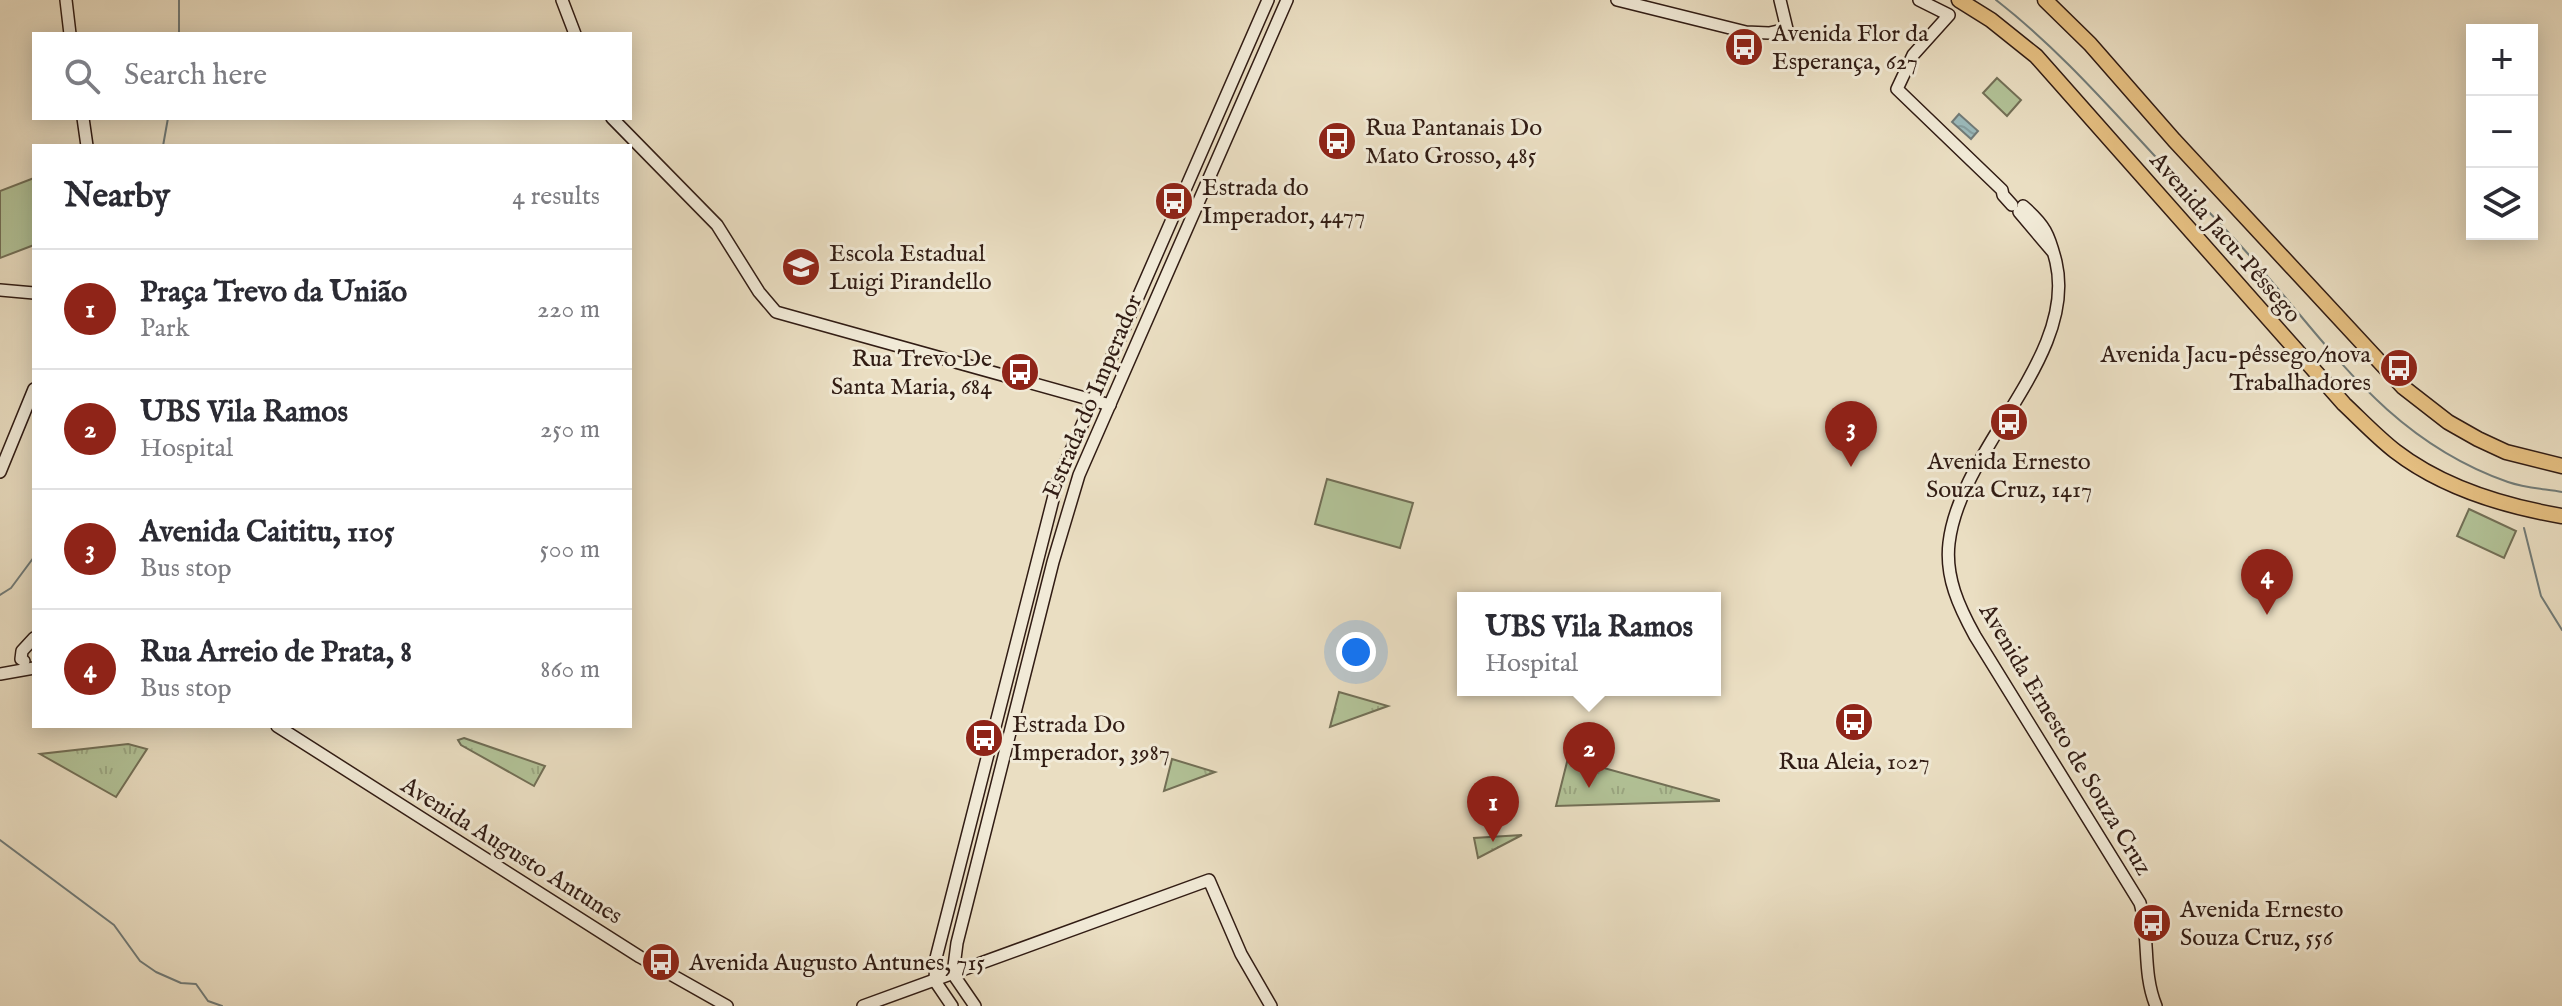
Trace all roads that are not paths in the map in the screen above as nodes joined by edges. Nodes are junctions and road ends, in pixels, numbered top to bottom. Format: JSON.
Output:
{"nodes":[{"id":1,"x":66,"y":0,"type":"edge"},
{"id":2,"x":562,"y":0,"type":"edge"},
{"id":3,"x":1268,"y":0,"type":"edge"},
{"id":4,"x":1287,"y":0,"type":"edge"},
{"id":5,"x":1617,"y":0,"type":"edge"},
{"id":6,"x":1780,"y":0,"type":"edge"},
{"id":7,"x":1919,"y":0,"type":"edge"},
{"id":8,"x":1959,"y":0,"type":"edge"},
{"id":9,"x":2045,"y":0,"type":"edge"},
{"id":10,"x":70,"y":32,"type":"edge"},
{"id":11,"x":574,"y":32,"type":"edge"},
{"id":12,"x":83,"y":120,"type":"edge"},
{"id":13,"x":614,"y":120,"type":"edge"},
{"id":14,"x":87,"y":144,"type":"edge"},
{"id":15,"x":0,"y":290,"type":"edge"},
{"id":16,"x":32,"y":293,"type":"edge"},
{"id":17,"x":1099,"y":384,"type":"junction"},
{"id":18,"x":32,"y":394,"type":"edge"},
{"id":19,"x":1092,"y":400,"type":"junction"},
{"id":20,"x":1110,"y":405,"type":"junction"},
{"id":21,"x":2562,"y":466,"type":"edge"},
{"id":22,"x":0,"y":472,"type":"edge"},
{"id":23,"x":2562,"y":516,"type":"edge"},
{"id":24,"x":32,"y":640,"type":"edge"},
{"id":25,"x":31,"y":663,"type":"edge"},
{"id":26,"x":0,"y":666,"type":"edge"},
{"id":27,"x":0,"y":674,"type":"edge"},
{"id":28,"x":280,"y":728,"type":"edge"},
{"id":29,"x":953,"y":974,"type":"junction"},
{"id":30,"x":935,"y":981,"type":"junction"},
{"id":31,"x":727,"y":1006,"type":"edge"},
{"id":32,"x":863,"y":1006,"type":"edge"},
{"id":33,"x":952,"y":1006,"type":"edge"},
{"id":34,"x":975,"y":1006,"type":"edge"},
{"id":35,"x":1271,"y":1006,"type":"edge"},
{"id":36,"x":2156,"y":1006,"type":"edge"}],
"edges":[{"from":1,"to":10,"type":"street"},
{"from":2,"to":11,"type":"street"},
{"from":3,"to":17,"type":"street","name":"Estrada do Imperador"},
{"from":4,"to":20,"type":"street","name":"Estrada do Imperador"},
{"from":5,"to":6,"type":"street"},
{"from":7,"to":36,"type":"street","name":"Avenida Ernesto de Souza Cruz"},
{"from":8,"to":23,"type":"highway","name":"Avenida Jacu-Pêssego"},
{"from":9,"to":21,"type":"highway","name":"Avenida Jacu-Pêssego"},
{"from":12,"to":14,"type":"street"},
{"from":13,"to":19,"type":"street"},
{"from":15,"to":16,"type":"street"},
{"from":17,"to":19,"type":"street","name":"Estrada do Imperador"},
{"from":17,"to":20,"type":"street"},
{"from":18,"to":22,"type":"street"},
{"from":19,"to":20,"type":"street"},
{"from":19,"to":30,"type":"street","name":"Estrada do Imperador"},
{"from":20,"to":29,"type":"street","name":"Estrada do Imperador"},
{"from":24,"to":25,"type":"street"},
{"from":25,"to":26,"type":"street"},
{"from":25,"to":27,"type":"street"},
{"from":28,"to":31,"type":"street","name":"Avenida Augusto Antunes"},
{"from":29,"to":30,"type":"street"},
{"from":29,"to":34,"type":"street"},
{"from":29,"to":35,"type":"street"},
{"from":30,"to":32,"type":"street"},
{"from":30,"to":33,"type":"street"}]}
